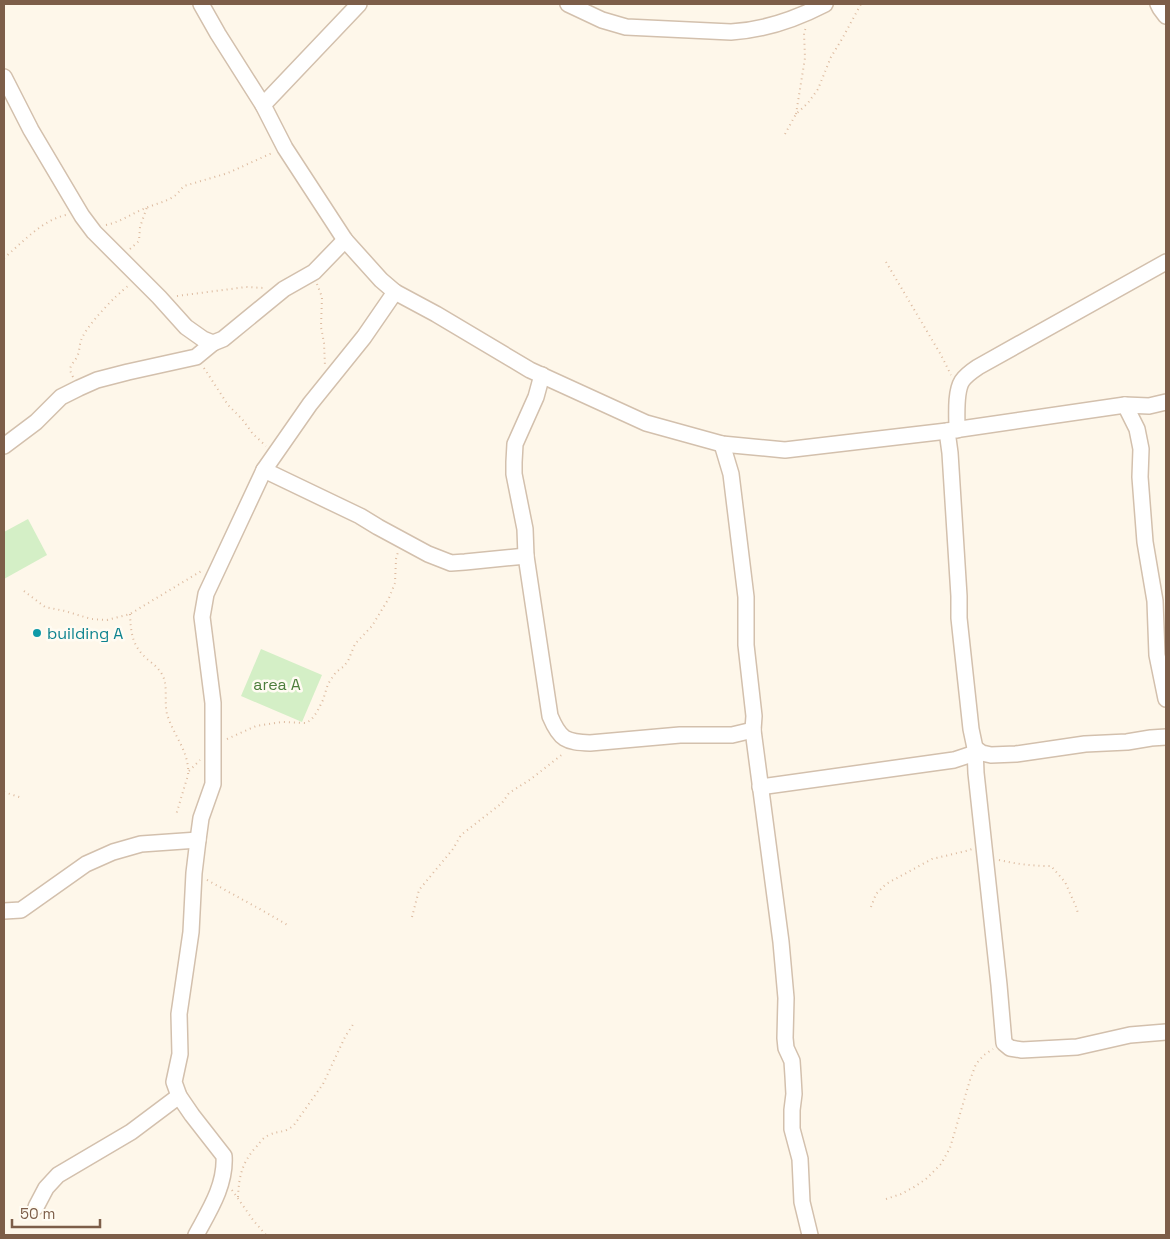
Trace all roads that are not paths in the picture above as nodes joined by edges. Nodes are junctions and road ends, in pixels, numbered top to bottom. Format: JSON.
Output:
{"nodes":[{"id":1,"x":201,"y":4,"type":"edge"},
{"id":2,"x":359,"y":4,"type":"edge"},
{"id":3,"x":568,"y":4,"type":"edge"},
{"id":4,"x":825,"y":4,"type":"edge"},
{"id":5,"x":1158,"y":4,"type":"edge"},
{"id":6,"x":1166,"y":16,"type":"edge"},
{"id":7,"x":4,"y":77,"type":"edge"},
{"id":8,"x":263,"y":105,"type":"junction"},
{"id":9,"x":345,"y":240,"type":"junction"},
{"id":10,"x":1166,"y":262,"type":"edge"},
{"id":11,"x":395,"y":292,"type":"junction"},
{"id":12,"x":213,"y":343,"type":"junction"},
{"id":13,"x":542,"y":375,"type":"junction"},
{"id":14,"x":1166,"y":402,"type":"edge"},
{"id":15,"x":1124,"y":405,"type":"junction"},
{"id":16,"x":952,"y":431,"type":"junction"},
{"id":17,"x":722,"y":444,"type":"junction"},
{"id":18,"x":4,"y":446,"type":"edge"},
{"id":19,"x":264,"y":470,"type":"junction"},
{"id":20,"x":526,"y":556,"type":"junction"},
{"id":21,"x":1166,"y":699,"type":"edge"},
{"id":22,"x":753,"y":730,"type":"junction"},
{"id":23,"x":1166,"y":737,"type":"edge"},
{"id":24,"x":975,"y":751,"type":"junction"},
{"id":25,"x":760,"y":787,"type":"junction"},
{"id":26,"x":198,"y":840,"type":"junction"},
{"id":27,"x":4,"y":910,"type":"edge"},
{"id":28,"x":1166,"y":1032,"type":"edge"},
{"id":29,"x":179,"y":1096,"type":"junction"},
{"id":30,"x":36,"y":1207,"type":"dead end"},
{"id":31,"x":196,"y":1235,"type":"edge"},
{"id":32,"x":810,"y":1235,"type":"edge"}],
"edges":[{"from":1,"to":8,"type":"street"},
{"from":2,"to":8,"type":"street"},
{"from":3,"to":4,"type":"street"},
{"from":5,"to":6,"type":"street"},
{"from":7,"to":12,"type":"street"},
{"from":8,"to":9,"type":"street"},
{"from":9,"to":11,"type":"street"},
{"from":9,"to":12,"type":"street"},
{"from":10,"to":16,"type":"street"},
{"from":11,"to":13,"type":"street"},
{"from":11,"to":19,"type":"street"},
{"from":12,"to":18,"type":"street"},
{"from":13,"to":17,"type":"street"},
{"from":13,"to":20,"type":"street"},
{"from":14,"to":15,"type":"street"},
{"from":15,"to":16,"type":"street"},
{"from":15,"to":21,"type":"street"},
{"from":16,"to":17,"type":"street"},
{"from":16,"to":24,"type":"street"},
{"from":17,"to":22,"type":"street"},
{"from":19,"to":20,"type":"street"},
{"from":19,"to":26,"type":"street"},
{"from":20,"to":22,"type":"street"},
{"from":22,"to":25,"type":"street"},
{"from":23,"to":24,"type":"street"},
{"from":24,"to":25,"type":"street"},
{"from":24,"to":28,"type":"street"},
{"from":25,"to":32,"type":"street"},
{"from":26,"to":27,"type":"street"},
{"from":26,"to":29,"type":"street"},
{"from":29,"to":30,"type":"street"},
{"from":29,"to":31,"type":"street"}]}
